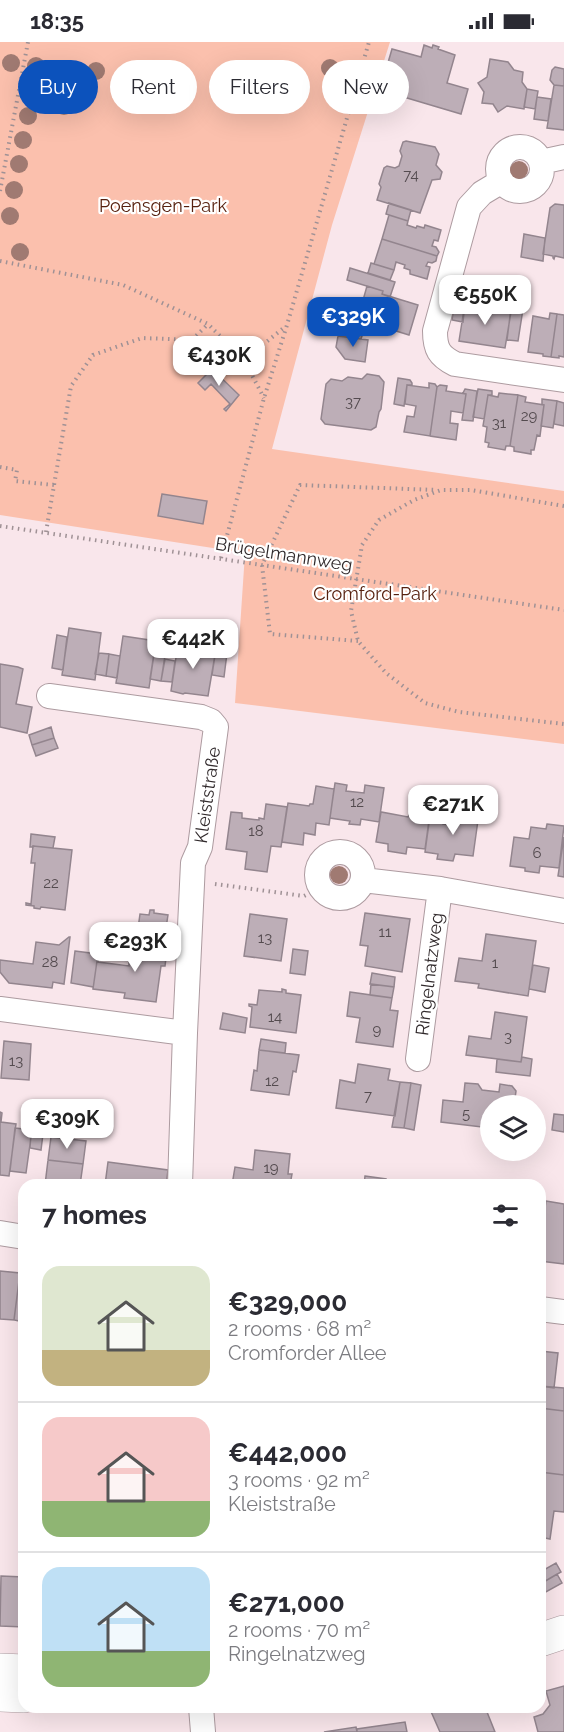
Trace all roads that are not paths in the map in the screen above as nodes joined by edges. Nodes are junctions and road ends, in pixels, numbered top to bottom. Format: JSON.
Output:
{"nodes":[{"id":1,"x":564,"y":157,"type":"edge"},
{"id":2,"x":564,"y":380,"type":"edge"},
{"id":3,"x":49,"y":696,"type":"dead end"},
{"id":4,"x":363,"y":880,"type":"junction"},
{"id":5,"x":440,"y":889,"type":"junction"},
{"id":6,"x":564,"y":911,"type":"edge"},
{"id":7,"x":0,"y":1009,"type":"edge"},
{"id":8,"x":185,"y":1033,"type":"junction"},
{"id":9,"x":418,"y":1059,"type":"dead end"},
{"id":10,"x":180,"y":1179,"type":"edge"},
{"id":11,"x":0,"y":1233,"type":"edge"},
{"id":12,"x":18,"y":1236,"type":"edge"},
{"id":13,"x":546,"y":1310,"type":"edge"},
{"id":14,"x":564,"y":1312,"type":"edge"},
{"id":15,"x":564,"y":1632,"type":"edge"},
{"id":16,"x":546,"y":1638,"type":"edge"},
{"id":17,"x":0,"y":1670,"type":"edge"},
{"id":18,"x":18,"y":1671,"type":"edge"},
{"id":19,"x":0,"y":1695,"type":"edge"},
{"id":20,"x":18,"y":1696,"type":"edge"},
{"id":21,"x":201,"y":1713,"type":"edge"},
{"id":22,"x":203,"y":1732,"type":"edge"}],
"edges":[{"from":1,"to":2,"type":"street"},
{"from":3,"to":8,"type":"street","name":"Kleiststraße"},
{"from":4,"to":4,"type":"street"},
{"from":4,"to":5,"type":"street","name":"Ringelnatzweg"},
{"from":5,"to":6,"type":"street","name":"Ringelnatzweg"},
{"from":5,"to":9,"type":"street","name":"Ringelnatzweg"},
{"from":7,"to":8,"type":"street"},
{"from":8,"to":10,"type":"street","name":"Kleiststraße"},
{"from":11,"to":12,"type":"street"},
{"from":13,"to":14,"type":"street"},
{"from":15,"to":16,"type":"main road"},
{"from":17,"to":18,"type":"main road"},
{"from":19,"to":20,"type":"main road"},
{"from":21,"to":22,"type":"street"}]}
